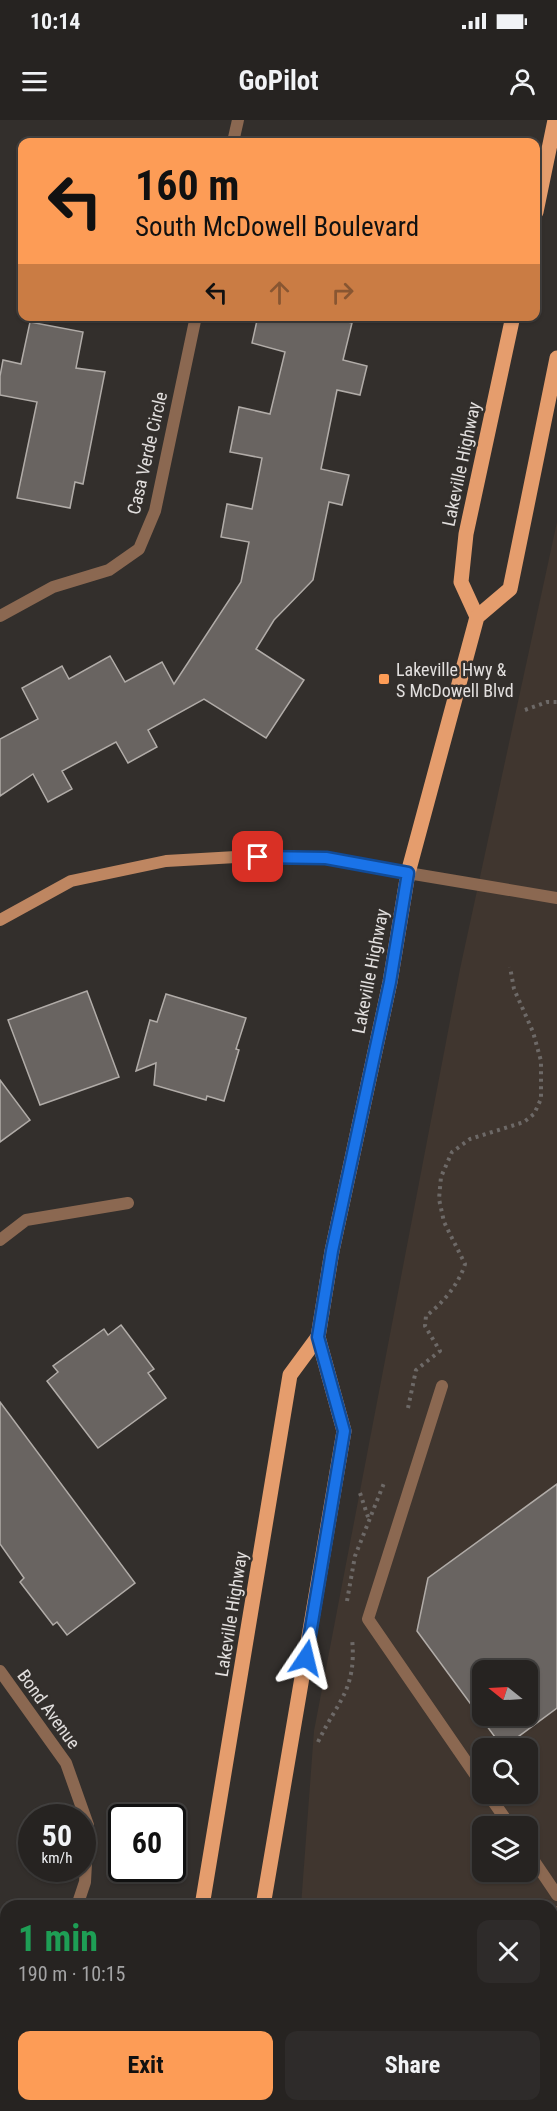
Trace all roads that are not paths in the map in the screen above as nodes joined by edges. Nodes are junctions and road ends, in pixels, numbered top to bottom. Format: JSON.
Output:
{"nodes":[{"id":1,"x":238,"y":120,"type":"edge"},
{"id":2,"x":555,"y":120,"type":"edge"},
{"id":3,"x":234,"y":138,"type":"edge"},
{"id":4,"x":540,"y":193,"type":"edge"},
{"id":5,"x":195,"y":321,"type":"edge"},
{"id":6,"x":512,"y":321,"type":"edge"},
{"id":7,"x":557,"y":358,"type":"edge"},
{"id":8,"x":0,"y":616,"type":"edge"},
{"id":9,"x":477,"y":617,"type":"junction"},
{"id":10,"x":408,"y":873,"type":"junction"},
{"id":11,"x":557,"y":898,"type":"edge"},
{"id":12,"x":0,"y":920,"type":"edge"},
{"id":13,"x":128,"y":1203,"type":"dead end"},
{"id":14,"x":0,"y":1240,"type":"edge"},
{"id":15,"x":318,"y":1337,"type":"junction"},
{"id":16,"x":442,"y":1386,"type":"dead end"},
{"id":17,"x":0,"y":1671,"type":"edge"},
{"id":18,"x":472,"y":1770,"type":"edge"},
{"id":19,"x":538,"y":1866,"type":"edge"},
{"id":20,"x":557,"y":1894,"type":"edge"},
{"id":21,"x":79,"y":1900,"type":"edge"},
{"id":22,"x":203,"y":1900,"type":"edge"},
{"id":23,"x":265,"y":1900,"type":"edge"}],
"edges":[{"from":1,"to":3,"type":"street"},
{"from":2,"to":4,"type":"main road"},
{"from":5,"to":8,"type":"street","name":"Casa Verde Circle"},
{"from":6,"to":9,"type":"main road","name":"Lakeville Highway"},
{"from":7,"to":9,"type":"main road"},
{"from":9,"to":10,"type":"main road","name":"Lakeville Highway"},
{"from":10,"to":11,"type":"street"},
{"from":10,"to":12,"type":"main road"},
{"from":10,"to":15,"type":"main road","name":"Lakeville Highway"},
{"from":13,"to":14,"type":"street"},
{"from":15,"to":22,"type":"main road","name":"Lakeville Highway"},
{"from":15,"to":23,"type":"main road","name":"Lakeville Highway"},
{"from":16,"to":18,"type":"street"},
{"from":17,"to":21,"type":"street","name":"Bond Avenue"},
{"from":19,"to":20,"type":"street"}]}
